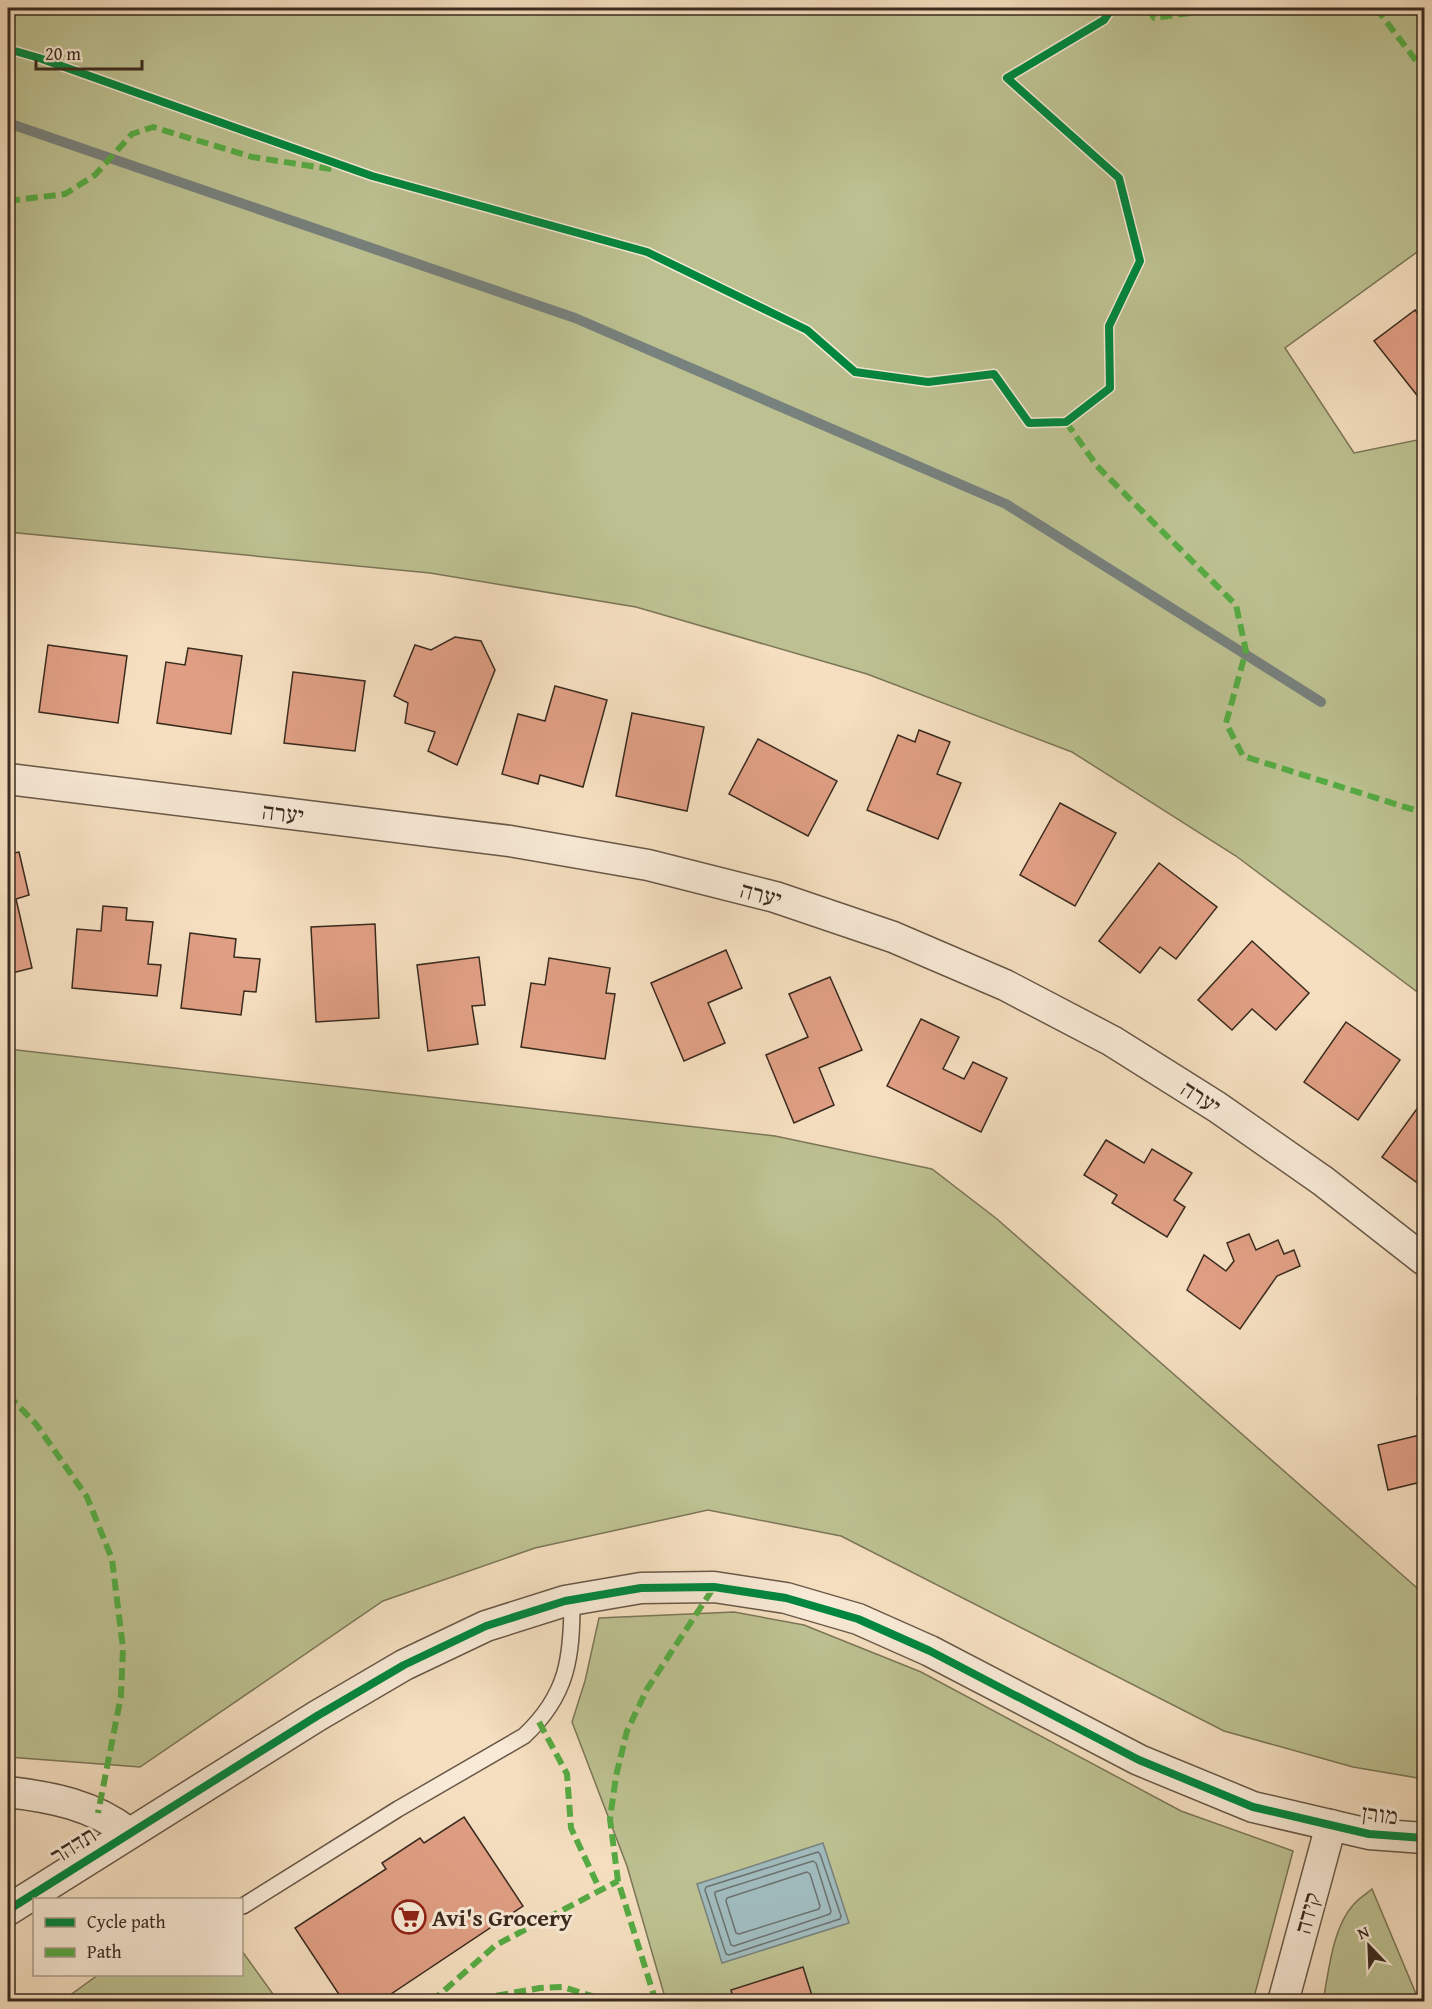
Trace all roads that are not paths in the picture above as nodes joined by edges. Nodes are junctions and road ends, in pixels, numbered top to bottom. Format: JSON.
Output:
{"nodes":[{"id":1,"x":8,"y":779,"type":"edge"},
{"id":2,"x":1425,"y":1260,"type":"edge"},
{"id":3,"x":572,"y":1600,"type":"junction"},
{"id":4,"x":8,"y":1792,"type":"edge"},
{"id":5,"x":1331,"y":1825,"type":"junction"},
{"id":6,"x":129,"y":1833,"type":"junction"},
{"id":7,"x":1425,"y":1838,"type":"edge"},
{"id":8,"x":243,"y":1906,"type":"dead end"},
{"id":9,"x":8,"y":1910,"type":"edge"},
{"id":10,"x":1283,"y":2001,"type":"edge"}],
"edges":[{"from":1,"to":2,"type":"street","name":"יערה"},
{"from":3,"to":5,"type":"street","name":"מורן"},
{"from":3,"to":6,"type":"street","name":"תדהר"},
{"from":3,"to":8,"type":"lane"},
{"from":4,"to":6,"type":"street"},
{"from":5,"to":7,"type":"street","name":"מורן"},
{"from":5,"to":10,"type":"street","name":"קידה"},
{"from":6,"to":9,"type":"street","name":"תדהר"}]}
